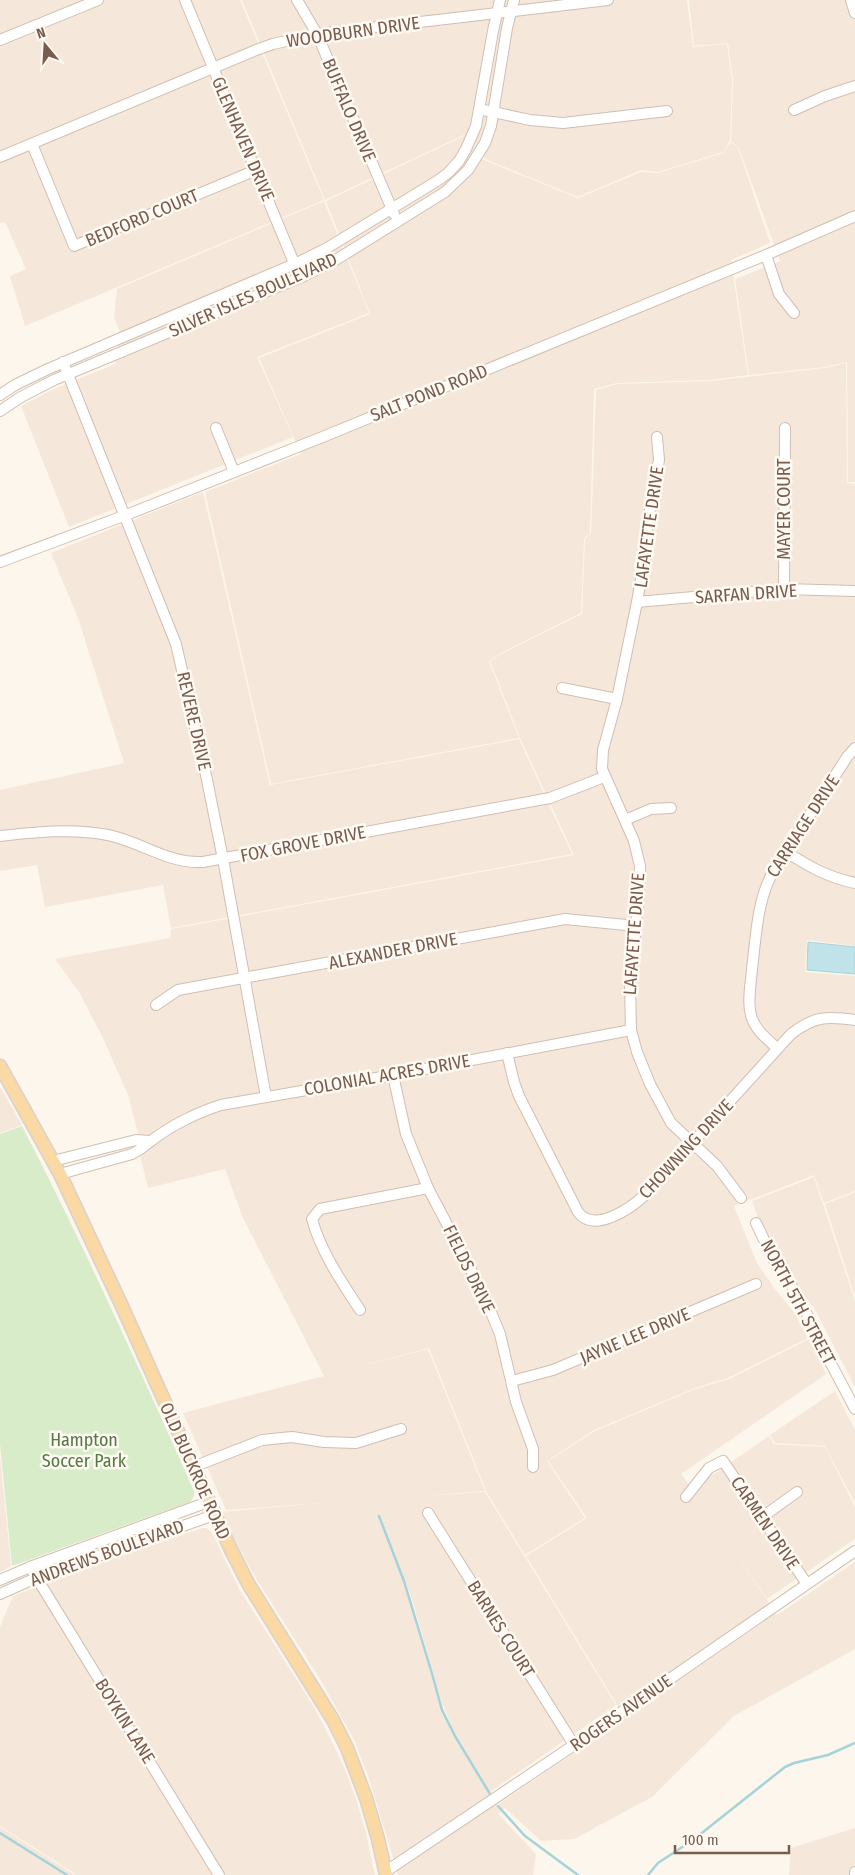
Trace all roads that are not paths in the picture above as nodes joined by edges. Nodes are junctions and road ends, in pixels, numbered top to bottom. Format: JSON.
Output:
{"nodes":[{"id":1,"x":98,"y":0,"type":"edge"},
{"id":2,"x":185,"y":0,"type":"edge"},
{"id":3,"x":297,"y":0,"type":"edge"},
{"id":4,"x":500,"y":0,"type":"edge"},
{"id":5,"x":514,"y":0,"type":"edge"},
{"id":6,"x":608,"y":0,"type":"edge"},
{"id":7,"x":852,"y":0,"type":"edge"},
{"id":8,"x":511,"y":12,"type":"junction"},
{"id":9,"x":855,"y":13,"type":"edge"},
{"id":10,"x":497,"y":14,"type":"junction"},
{"id":11,"x":317,"y":34,"type":"junction"},
{"id":12,"x":0,"y":40,"type":"edge"},
{"id":13,"x":213,"y":69,"type":"junction"},
{"id":14,"x":855,"y":86,"type":"edge"},
{"id":15,"x":479,"y":108,"type":"junction"},
{"id":16,"x":794,"y":110,"type":"dead end"},
{"id":17,"x":667,"y":111,"type":"dead end"},
{"id":18,"x":493,"y":112,"type":"junction"},
{"id":19,"x":32,"y":144,"type":"junction"},
{"id":20,"x":0,"y":157,"type":"edge"},
{"id":21,"x":256,"y":170,"type":"junction"},
{"id":22,"x":392,"y":210,"type":"junction"},
{"id":23,"x":855,"y":216,"type":"edge"},
{"id":24,"x":398,"y":221,"type":"junction"},
{"id":25,"x":766,"y":255,"type":"junction"},
{"id":26,"x":295,"y":264,"type":"junction"},
{"id":27,"x":300,"y":278,"type":"junction"},
{"id":28,"x":794,"y":313,"type":"dead end"},
{"id":29,"x":64,"y":362,"type":"junction"},
{"id":30,"x":68,"y":374,"type":"junction"},
{"id":31,"x":0,"y":395,"type":"edge"},
{"id":32,"x":1,"y":408,"type":"edge"},
{"id":33,"x":216,"y":428,"type":"dead end"},
{"id":34,"x":785,"y":428,"type":"dead end"},
{"id":35,"x":657,"y":437,"type":"dead end"},
{"id":36,"x":234,"y":472,"type":"junction"},
{"id":37,"x":126,"y":515,"type":"junction"},
{"id":38,"x":0,"y":562,"type":"edge"},
{"id":39,"x":784,"y":589,"type":"junction"},
{"id":40,"x":855,"y":591,"type":"edge"},
{"id":41,"x":638,"y":602,"type":"junction"},
{"id":42,"x":562,"y":688,"type":"dead end"},
{"id":43,"x":617,"y":699,"type":"junction"},
{"id":44,"x":855,"y":748,"type":"edge"},
{"id":45,"x":604,"y":777,"type":"junction"},
{"id":46,"x":671,"y":808,"type":"dead end"},
{"id":47,"x":625,"y":820,"type":"junction"},
{"id":48,"x":0,"y":836,"type":"edge"},
{"id":49,"x":786,"y":852,"type":"junction"},
{"id":50,"x":223,"y":859,"type":"junction"},
{"id":51,"x":855,"y":883,"type":"edge"},
{"id":52,"x":636,"y":926,"type":"junction"},
{"id":53,"x":245,"y":978,"type":"junction"},
{"id":54,"x":156,"y":1005,"type":"dead end"},
{"id":55,"x":855,"y":1020,"type":"edge"},
{"id":56,"x":631,"y":1030,"type":"junction"},
{"id":57,"x":777,"y":1048,"type":"junction"},
{"id":58,"x":507,"y":1053,"type":"junction"},
{"id":59,"x":0,"y":1066,"type":"edge"},
{"id":60,"x":393,"y":1075,"type":"junction"},
{"id":61,"x":4,"y":1082,"type":"edge"},
{"id":62,"x":266,"y":1097,"type":"junction"},
{"id":63,"x":150,"y":1141,"type":"junction"},
{"id":64,"x":693,"y":1144,"type":"junction"},
{"id":65,"x":53,"y":1161,"type":"junction"},
{"id":66,"x":60,"y":1174,"type":"junction"},
{"id":67,"x":428,"y":1188,"type":"junction"},
{"id":68,"x":741,"y":1198,"type":"dead end"},
{"id":69,"x":756,"y":1223,"type":"dead end"},
{"id":70,"x":756,"y":1284,"type":"dead end"},
{"id":71,"x":360,"y":1310,"type":"dead end"},
{"id":72,"x":512,"y":1381,"type":"junction"},
{"id":73,"x":854,"y":1403,"type":"edge"},
{"id":74,"x":401,"y":1429,"type":"dead end"},
{"id":75,"x":193,"y":1467,"type":"junction"},
{"id":76,"x":533,"y":1467,"type":"dead end"},
{"id":77,"x":797,"y":1492,"type":"dead end"},
{"id":78,"x":686,"y":1497,"type":"dead end"},
{"id":79,"x":208,"y":1502,"type":"junction"},
{"id":80,"x":428,"y":1513,"type":"dead end"},
{"id":81,"x":214,"y":1515,"type":"junction"},
{"id":82,"x":761,"y":1518,"type":"junction"},
{"id":83,"x":855,"y":1551,"type":"edge"},
{"id":84,"x":30,"y":1567,"type":"junction"},
{"id":85,"x":36,"y":1578,"type":"junction"},
{"id":86,"x":0,"y":1580,"type":"edge"},
{"id":87,"x":807,"y":1584,"type":"junction"},
{"id":88,"x":0,"y":1594,"type":"edge"},
{"id":89,"x":574,"y":1745,"type":"junction"},
{"id":90,"x":385,"y":1874,"type":"edge"},
{"id":91,"x":219,"y":1875,"type":"edge"}],
"edges":[{"from":1,"to":12,"type":"street"},
{"from":2,"to":13,"type":"street","name":"GLENHAVEN DRIVE"},
{"from":3,"to":11,"type":"street","name":"BUFFALO DRIVE"},
{"from":4,"to":10,"type":"street","name":"SILVER ISLES BOULEVARD"},
{"from":5,"to":8,"type":"street","name":"SILVER ISLES BOULEVARD"},
{"from":6,"to":8,"type":"street","name":"WOODBURN DRIVE"},
{"from":7,"to":9,"type":"street"},
{"from":8,"to":10,"type":"street","name":"WOODBURN DRIVE"},
{"from":8,"to":18,"type":"street","name":"SILVER ISLES BOULEVARD"},
{"from":10,"to":11,"type":"street","name":"WOODBURN DRIVE"},
{"from":10,"to":15,"type":"street","name":"SILVER ISLES BOULEVARD"},
{"from":11,"to":13,"type":"street","name":"WOODBURN DRIVE"},
{"from":11,"to":22,"type":"street","name":"BUFFALO DRIVE"},
{"from":13,"to":19,"type":"street","name":"WOODBURN DRIVE"},
{"from":13,"to":21,"type":"street","name":"GLENHAVEN DRIVE"},
{"from":14,"to":16,"type":"street"},
{"from":15,"to":18,"type":"street"},
{"from":15,"to":22,"type":"street","name":"SILVER ISLES BOULEVARD"},
{"from":17,"to":18,"type":"street"},
{"from":18,"to":24,"type":"street","name":"SILVER ISLES BOULEVARD"},
{"from":19,"to":20,"type":"street","name":"WOODBURN DRIVE"},
{"from":19,"to":21,"type":"street","name":"BEDFORD COURT"},
{"from":21,"to":26,"type":"street","name":"GLENHAVEN DRIVE"},
{"from":22,"to":24,"type":"street","name":"BUFFALO DRIVE"},
{"from":22,"to":26,"type":"street","name":"SILVER ISLES BOULEVARD"},
{"from":23,"to":25,"type":"street","name":"SALT POND ROAD"},
{"from":24,"to":27,"type":"street","name":"SILVER ISLES BOULEVARD"},
{"from":25,"to":28,"type":"street"},
{"from":25,"to":36,"type":"street","name":"SALT POND ROAD"},
{"from":26,"to":27,"type":"street","name":"GLENHAVEN DRIVE"},
{"from":26,"to":29,"type":"street","name":"SILVER ISLES BOULEVARD"},
{"from":27,"to":30,"type":"street","name":"SILVER ISLES BOULEVARD"},
{"from":29,"to":30,"type":"street","name":"REVERE DRIVE"},
{"from":29,"to":31,"type":"street","name":"SILVER ISLES BOULEVARD"},
{"from":30,"to":32,"type":"street","name":"SILVER ISLES BOULEVARD"},
{"from":30,"to":37,"type":"street","name":"REVERE DRIVE"},
{"from":33,"to":36,"type":"street"},
{"from":34,"to":39,"type":"street","name":"MAYER COURT"},
{"from":35,"to":41,"type":"street","name":"LAFAYETTE DRIVE"},
{"from":36,"to":37,"type":"street","name":"SALT POND ROAD"},
{"from":37,"to":38,"type":"street","name":"SALT POND ROAD"},
{"from":37,"to":50,"type":"street","name":"REVERE DRIVE"},
{"from":39,"to":40,"type":"street","name":"SARFAN DRIVE"},
{"from":39,"to":41,"type":"street","name":"SARFAN DRIVE"},
{"from":41,"to":43,"type":"street","name":"LAFAYETTE DRIVE"},
{"from":42,"to":43,"type":"street"},
{"from":43,"to":45,"type":"street","name":"LAFAYETTE DRIVE"},
{"from":44,"to":49,"type":"street","name":"CARRIAGE DRIVE"},
{"from":45,"to":47,"type":"street","name":"LAFAYETTE DRIVE"},
{"from":45,"to":50,"type":"street","name":"FOX GROVE DRIVE"},
{"from":46,"to":47,"type":"street"},
{"from":47,"to":52,"type":"street","name":"LAFAYETTE DRIVE"},
{"from":48,"to":50,"type":"street","name":"FOX GROVE DRIVE"},
{"from":49,"to":51,"type":"street"},
{"from":49,"to":57,"type":"street","name":"CARRIAGE DRIVE"},
{"from":50,"to":53,"type":"street","name":"REVERE DRIVE"},
{"from":52,"to":53,"type":"street","name":"ALEXANDER DRIVE"},
{"from":52,"to":56,"type":"street","name":"LAFAYETTE DRIVE"},
{"from":53,"to":54,"type":"street","name":"ALEXANDER DRIVE"},
{"from":53,"to":62,"type":"street","name":"REVERE DRIVE"},
{"from":55,"to":57,"type":"street","name":"CHOWNING DRIVE"},
{"from":56,"to":58,"type":"street","name":"COLONIAL ACRES DRIVE"},
{"from":56,"to":64,"type":"street","name":"LAFAYETTE DRIVE"},
{"from":57,"to":64,"type":"street","name":"CHOWNING DRIVE"},
{"from":58,"to":60,"type":"street","name":"COLONIAL ACRES DRIVE"},
{"from":58,"to":64,"type":"street","name":"CHOWNING DRIVE"},
{"from":59,"to":61,"type":"main road","name":"OLD BUCKROE ROAD"},
{"from":60,"to":62,"type":"street","name":"COLONIAL ACRES DRIVE"},
{"from":60,"to":67,"type":"street","name":"FIELDS DRIVE"},
{"from":61,"to":65,"type":"main road","name":"OLD BUCKROE ROAD"},
{"from":62,"to":63,"type":"street","name":"COLONIAL ACRES DRIVE"},
{"from":63,"to":65,"type":"street","name":"COLONIAL ACRES DRIVE"},
{"from":63,"to":66,"type":"street","name":"COLONIAL ACRES DRIVE"},
{"from":64,"to":68,"type":"street","name":"LAFAYETTE DRIVE"},
{"from":65,"to":66,"type":"main road","name":"OLD BUCKROE ROAD"},
{"from":66,"to":75,"type":"main road","name":"OLD BUCKROE ROAD"},
{"from":67,"to":71,"type":"street"},
{"from":67,"to":72,"type":"street","name":"FIELDS DRIVE"},
{"from":69,"to":73,"type":"street","name":"NORTH 5TH STREET"},
{"from":70,"to":72,"type":"street","name":"JAYNE LEE DRIVE"},
{"from":72,"to":76,"type":"street","name":"FIELDS DRIVE"},
{"from":74,"to":75,"type":"street"},
{"from":75,"to":79,"type":"main road","name":"OLD BUCKROE ROAD"},
{"from":77,"to":82,"type":"street"},
{"from":78,"to":82,"type":"street","name":"CARMEN DRIVE"},
{"from":79,"to":81,"type":"main road","name":"OLD BUCKROE ROAD"},
{"from":79,"to":84,"type":"street","name":"ANDREWS BOULEVARD"},
{"from":80,"to":89,"type":"street","name":"BARNES COURT"},
{"from":81,"to":85,"type":"street","name":"ANDREWS BOULEVARD"},
{"from":81,"to":90,"type":"main road","name":"OLD BUCKROE ROAD"},
{"from":82,"to":87,"type":"street","name":"CARMEN DRIVE"},
{"from":83,"to":87,"type":"street","name":"ROGERS AVENUE"},
{"from":84,"to":85,"type":"street","name":"BOYKIN LANE"},
{"from":84,"to":86,"type":"street","name":"ANDREWS BOULEVARD"},
{"from":85,"to":88,"type":"street","name":"ANDREWS BOULEVARD"},
{"from":85,"to":91,"type":"street","name":"BOYKIN LANE"},
{"from":87,"to":89,"type":"street","name":"ROGERS AVENUE"},
{"from":89,"to":90,"type":"street","name":"ROGERS AVENUE"}]}
